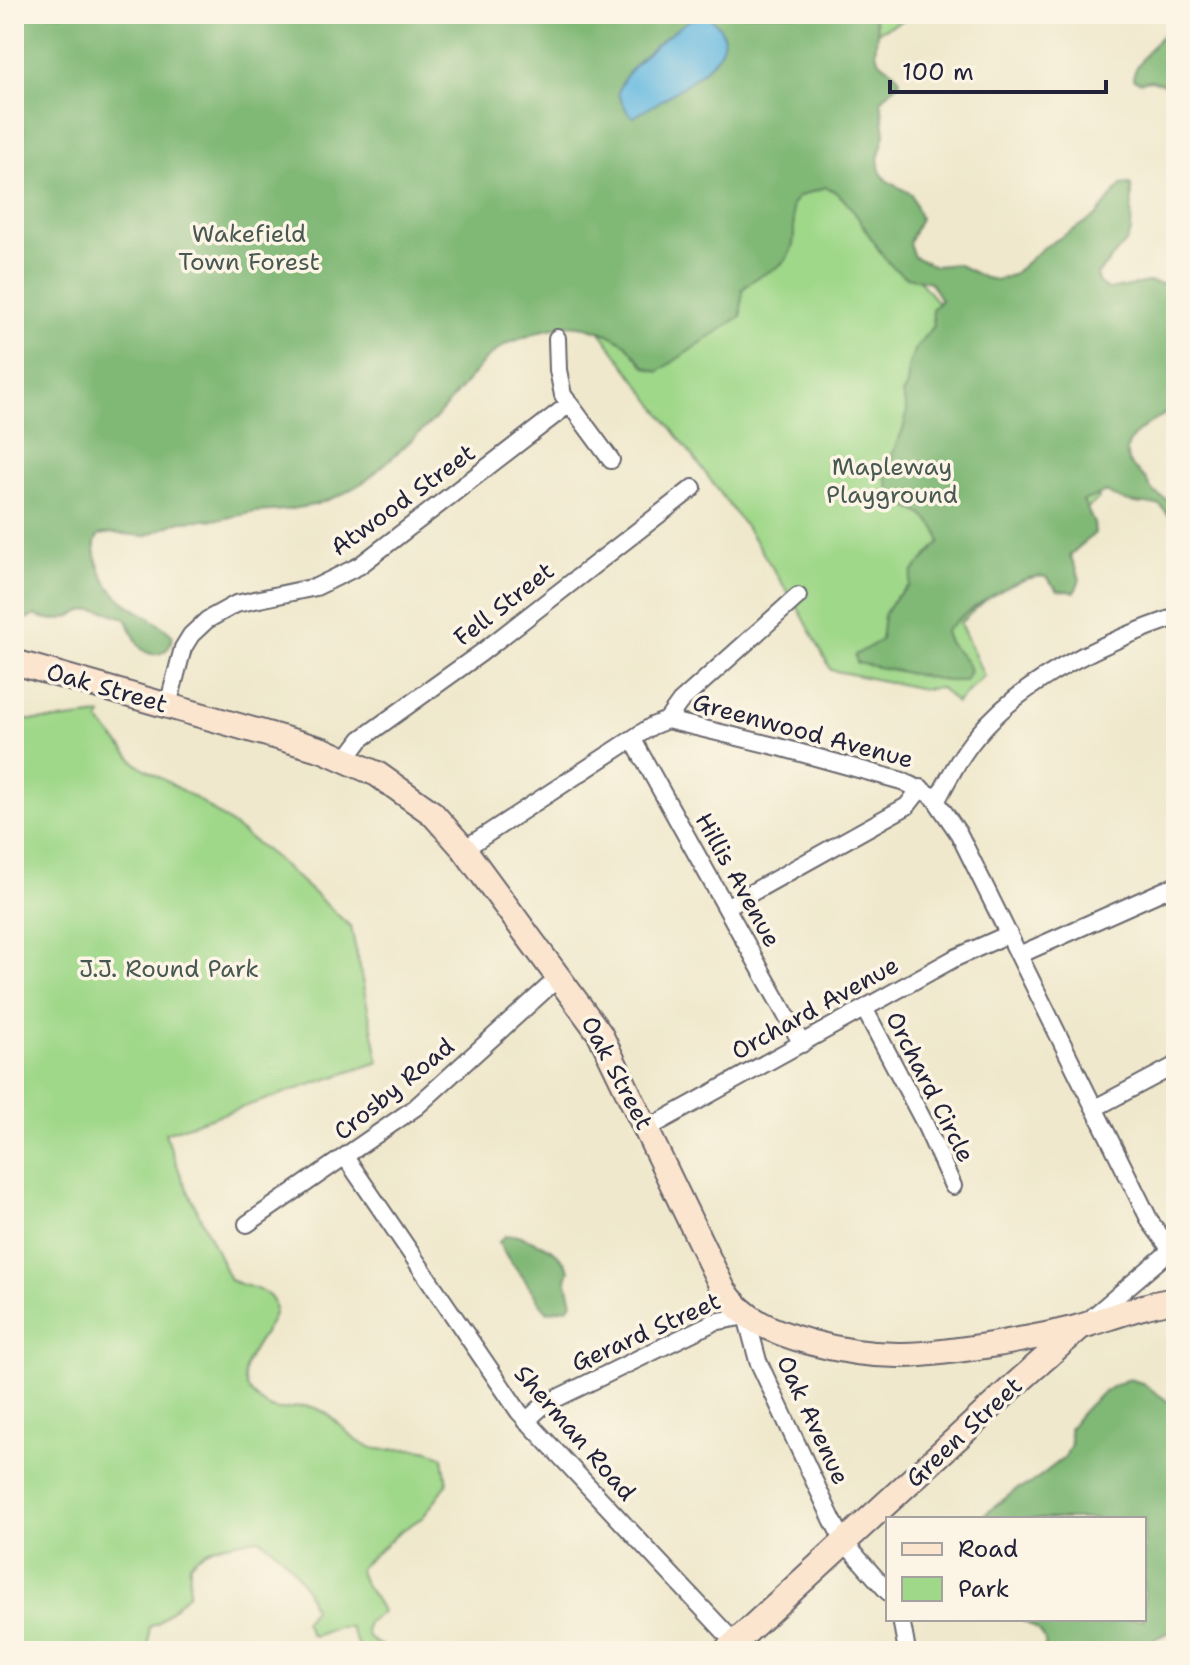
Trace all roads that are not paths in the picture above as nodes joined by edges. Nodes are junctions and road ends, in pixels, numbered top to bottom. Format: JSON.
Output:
{"nodes":[{"id":1,"x":557,"y":338,"type":"dead end"},
{"id":2,"x":568,"y":405,"type":"junction"},
{"id":3,"x":611,"y":460,"type":"dead end"},
{"id":4,"x":693,"y":488,"type":"dead end"},
{"id":5,"x":798,"y":596,"type":"dead end"},
{"id":6,"x":1176,"y":617,"type":"edge"},
{"id":7,"x":14,"y":662,"type":"edge"},
{"id":8,"x":168,"y":705,"type":"junction"},
{"id":9,"x":667,"y":720,"type":"junction"},
{"id":10,"x":633,"y":740,"type":"junction"},
{"id":11,"x":346,"y":759,"type":"junction"},
{"id":12,"x":921,"y":788,"type":"junction"},
{"id":13,"x":937,"y":800,"type":"junction"},
{"id":14,"x":464,"y":849,"type":"junction"},
{"id":15,"x":1176,"y":885,"type":"edge"},
{"id":16,"x":726,"y":907,"type":"junction"},
{"id":17,"x":1009,"y":934,"type":"junction"},
{"id":18,"x":1019,"y":955,"type":"junction"},
{"id":19,"x":559,"y":977,"type":"junction"},
{"id":20,"x":865,"y":1010,"type":"junction"},
{"id":21,"x":802,"y":1044,"type":"junction"},
{"id":22,"x":1176,"y":1065,"type":"edge"},
{"id":23,"x":1095,"y":1108,"type":"junction"},
{"id":24,"x":647,"y":1129,"type":"junction"},
{"id":25,"x":346,"y":1158,"type":"junction"},
{"id":26,"x":953,"y":1186,"type":"dead end"},
{"id":27,"x":247,"y":1224,"type":"dead end"},
{"id":28,"x":1173,"y":1248,"type":"edge"},
{"id":29,"x":1176,"y":1300,"type":"edge"},
{"id":30,"x":746,"y":1316,"type":"junction"},
{"id":31,"x":1083,"y":1325,"type":"junction"},
{"id":32,"x":526,"y":1421,"type":"junction"},
{"id":33,"x":844,"y":1542,"type":"junction"},
{"id":34,"x":886,"y":1590,"type":"edge"},
{"id":35,"x":901,"y":1621,"type":"edge"},
{"id":36,"x":731,"y":1647,"type":"edge"},
{"id":37,"x":907,"y":1651,"type":"edge"}],
"edges":[{"from":1,"to":2,"type":"street"},
{"from":2,"to":3,"type":"street"},
{"from":2,"to":8,"type":"street","name":"Atwood Street"},
{"from":4,"to":11,"type":"street","name":"Fell Street"},
{"from":5,"to":9,"type":"street"},
{"from":6,"to":13,"type":"street"},
{"from":7,"to":8,"type":"street","name":"Oak Street"},
{"from":8,"to":11,"type":"street","name":"Oak Street"},
{"from":9,"to":10,"type":"street","name":"Greenwood Avenue"},
{"from":9,"to":12,"type":"street","name":"Greenwood Avenue"},
{"from":10,"to":14,"type":"street","name":"Greenwood Avenue"},
{"from":10,"to":16,"type":"street","name":"Hillis Avenue"},
{"from":11,"to":14,"type":"street","name":"Oak Street"},
{"from":12,"to":13,"type":"street","name":"Greenwood Avenue"},
{"from":12,"to":16,"type":"street"},
{"from":13,"to":17,"type":"street","name":"Greenwood Avenue"},
{"from":14,"to":19,"type":"street","name":"Oak Street"},
{"from":15,"to":18,"type":"street"},
{"from":16,"to":21,"type":"street","name":"Hillis Avenue"},
{"from":17,"to":18,"type":"street","name":"Greenwood Avenue"},
{"from":17,"to":20,"type":"street","name":"Orchard Avenue"},
{"from":18,"to":23,"type":"street","name":"Greenwood Avenue"},
{"from":19,"to":24,"type":"street","name":"Oak Street"},
{"from":19,"to":25,"type":"street","name":"Crosby Road"},
{"from":20,"to":21,"type":"street","name":"Orchard Avenue"},
{"from":20,"to":26,"type":"street","name":"Orchard Circle"},
{"from":21,"to":24,"type":"street","name":"Orchard Avenue"},
{"from":22,"to":23,"type":"street"},
{"from":23,"to":28,"type":"street","name":"Greenwood Avenue"},
{"from":24,"to":30,"type":"street","name":"Oak Street"},
{"from":25,"to":27,"type":"street","name":"Crosby Road"},
{"from":25,"to":32,"type":"street","name":"Sherman Road"},
{"from":28,"to":31,"type":"street","name":"Green Street"},
{"from":29,"to":31,"type":"street","name":"Oak Street"},
{"from":30,"to":31,"type":"street","name":"Oak Street"},
{"from":30,"to":32,"type":"street","name":"Gerard Street"},
{"from":30,"to":33,"type":"street","name":"Oak Avenue"},
{"from":31,"to":33,"type":"street","name":"Green Street"},
{"from":32,"to":36,"type":"street","name":"Sherman Road"},
{"from":33,"to":34,"type":"street","name":"Oak Avenue"},
{"from":33,"to":36,"type":"street","name":"Green Street"},
{"from":35,"to":37,"type":"street"}]}
